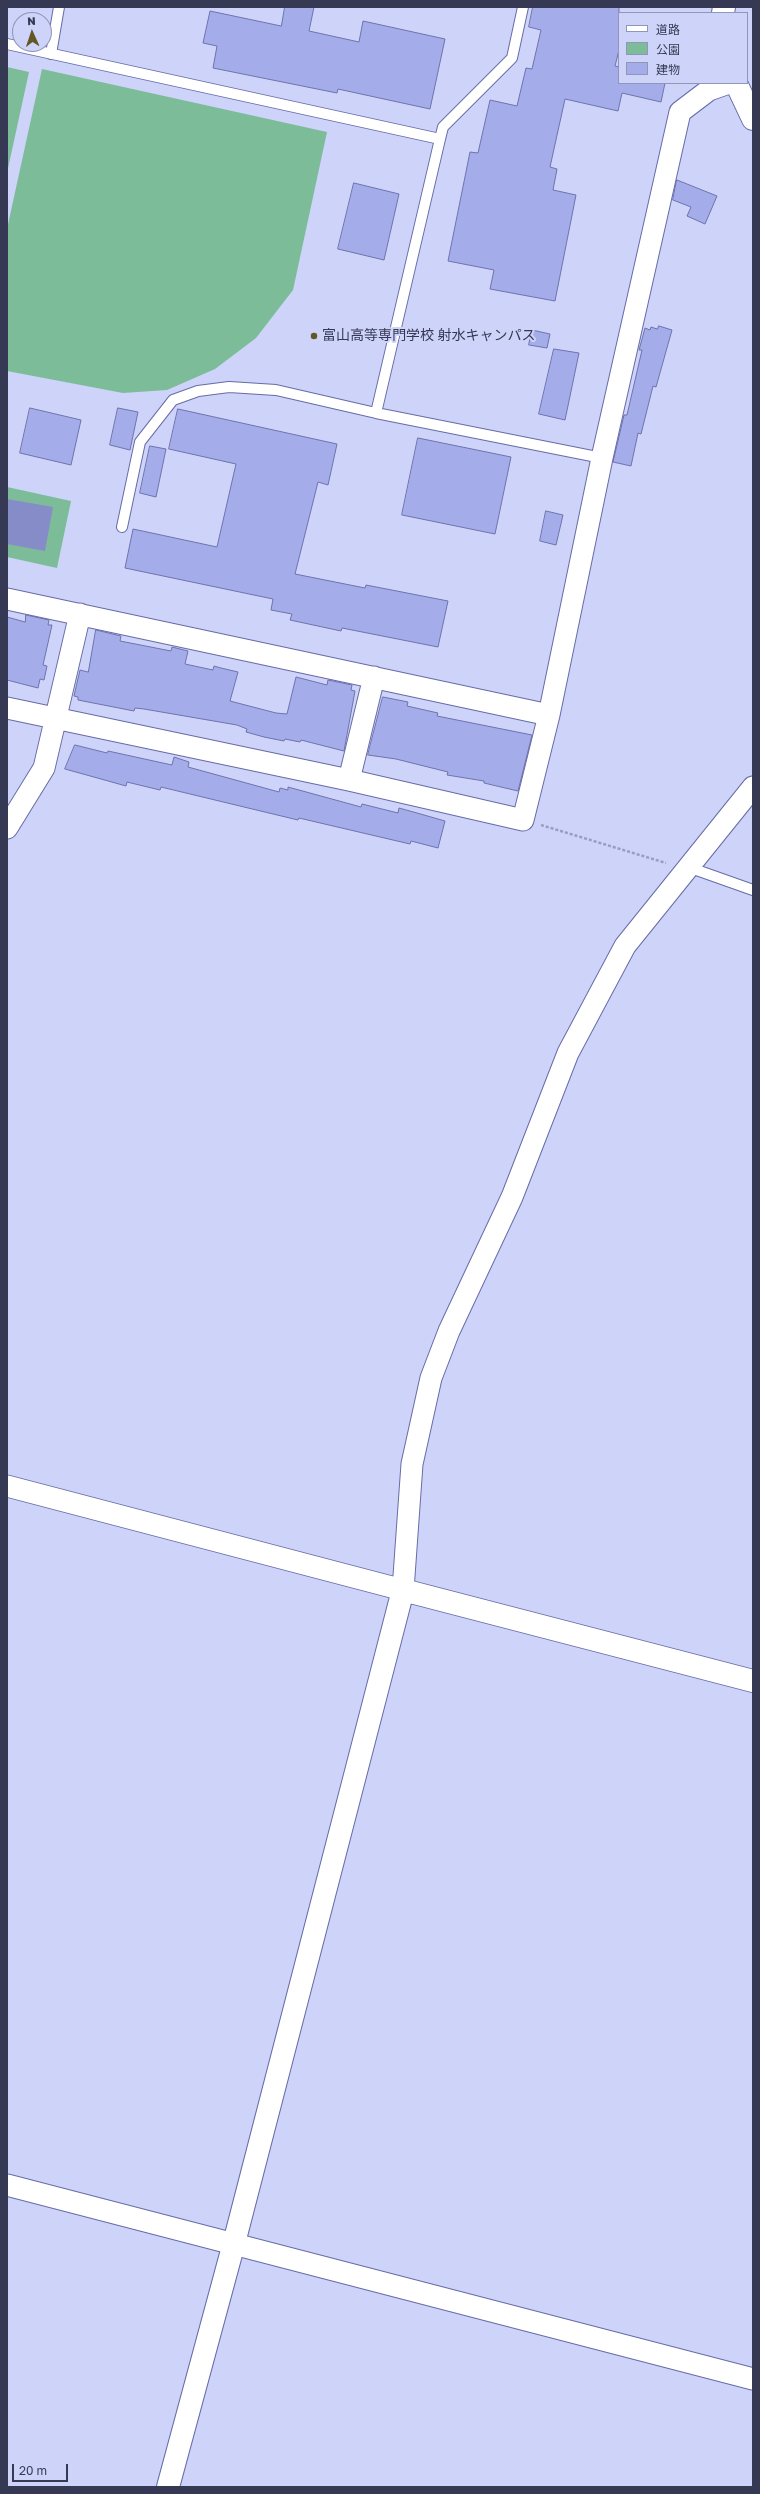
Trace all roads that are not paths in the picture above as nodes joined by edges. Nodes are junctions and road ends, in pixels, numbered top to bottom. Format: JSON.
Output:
{"nodes":[{"id":1,"x":59,"y":7,"type":"edge"},
{"id":2,"x":523,"y":7,"type":"edge"},
{"id":3,"x":7,"y":44,"type":"edge"},
{"id":4,"x":51,"y":54,"type":"junction"},
{"id":5,"x":726,"y":84,"type":"edge"},
{"id":6,"x":736,"y":84,"type":"edge"},
{"id":7,"x":753,"y":119,"type":"edge"},
{"id":8,"x":440,"y":139,"type":"junction"},
{"id":9,"x":376,"y":413,"type":"junction"},
{"id":10,"x":602,"y":458,"type":"junction"},
{"id":11,"x":122,"y":527,"type":"dead end"},
{"id":12,"x":7,"y":599,"type":"edge"},
{"id":13,"x":80,"y":614,"type":"junction"},
{"id":14,"x":374,"y":677,"type":"junction"},
{"id":15,"x":7,"y":708,"type":"edge"},
{"id":16,"x":549,"y":715,"type":"junction"},
{"id":17,"x":55,"y":718,"type":"junction"},
{"id":18,"x":349,"y":780,"type":"junction"},
{"id":19,"x":753,"y":787,"type":"edge"},
{"id":20,"x":7,"y":828,"type":"edge"},
{"id":21,"x":688,"y":866,"type":"junction"},
{"id":22,"x":753,"y":890,"type":"edge"},
{"id":23,"x":7,"y":1486,"type":"edge"},
{"id":24,"x":404,"y":1581,"type":"junction"},
{"id":25,"x":753,"y":1682,"type":"edge"},
{"id":26,"x":7,"y":2185,"type":"edge"},
{"id":27,"x":234,"y":2243,"type":"junction"},
{"id":28,"x":753,"y":2379,"type":"edge"},
{"id":29,"x":168,"y":2487,"type":"edge"}],
"edges":[{"from":1,"to":4,"type":"lane"},
{"from":2,"to":8,"type":"lane"},
{"from":3,"to":4,"type":"lane"},
{"from":4,"to":8,"type":"lane"},
{"from":5,"to":10,"type":"street"},
{"from":6,"to":7,"type":"street"},
{"from":8,"to":9,"type":"lane"},
{"from":9,"to":10,"type":"lane"},
{"from":9,"to":11,"type":"lane"},
{"from":10,"to":16,"type":"street"},
{"from":12,"to":13,"type":"street"},
{"from":13,"to":14,"type":"street"},
{"from":13,"to":17,"type":"street"},
{"from":14,"to":16,"type":"street"},
{"from":14,"to":18,"type":"street"},
{"from":15,"to":17,"type":"street"},
{"from":16,"to":18,"type":"street"},
{"from":17,"to":18,"type":"street"},
{"from":17,"to":20,"type":"street"},
{"from":19,"to":21,"type":"street"},
{"from":21,"to":22,"type":"lane"},
{"from":21,"to":24,"type":"street"},
{"from":23,"to":24,"type":"street"},
{"from":24,"to":25,"type":"street"},
{"from":24,"to":27,"type":"street"},
{"from":26,"to":27,"type":"street"},
{"from":27,"to":28,"type":"street"},
{"from":27,"to":29,"type":"street"}]}
